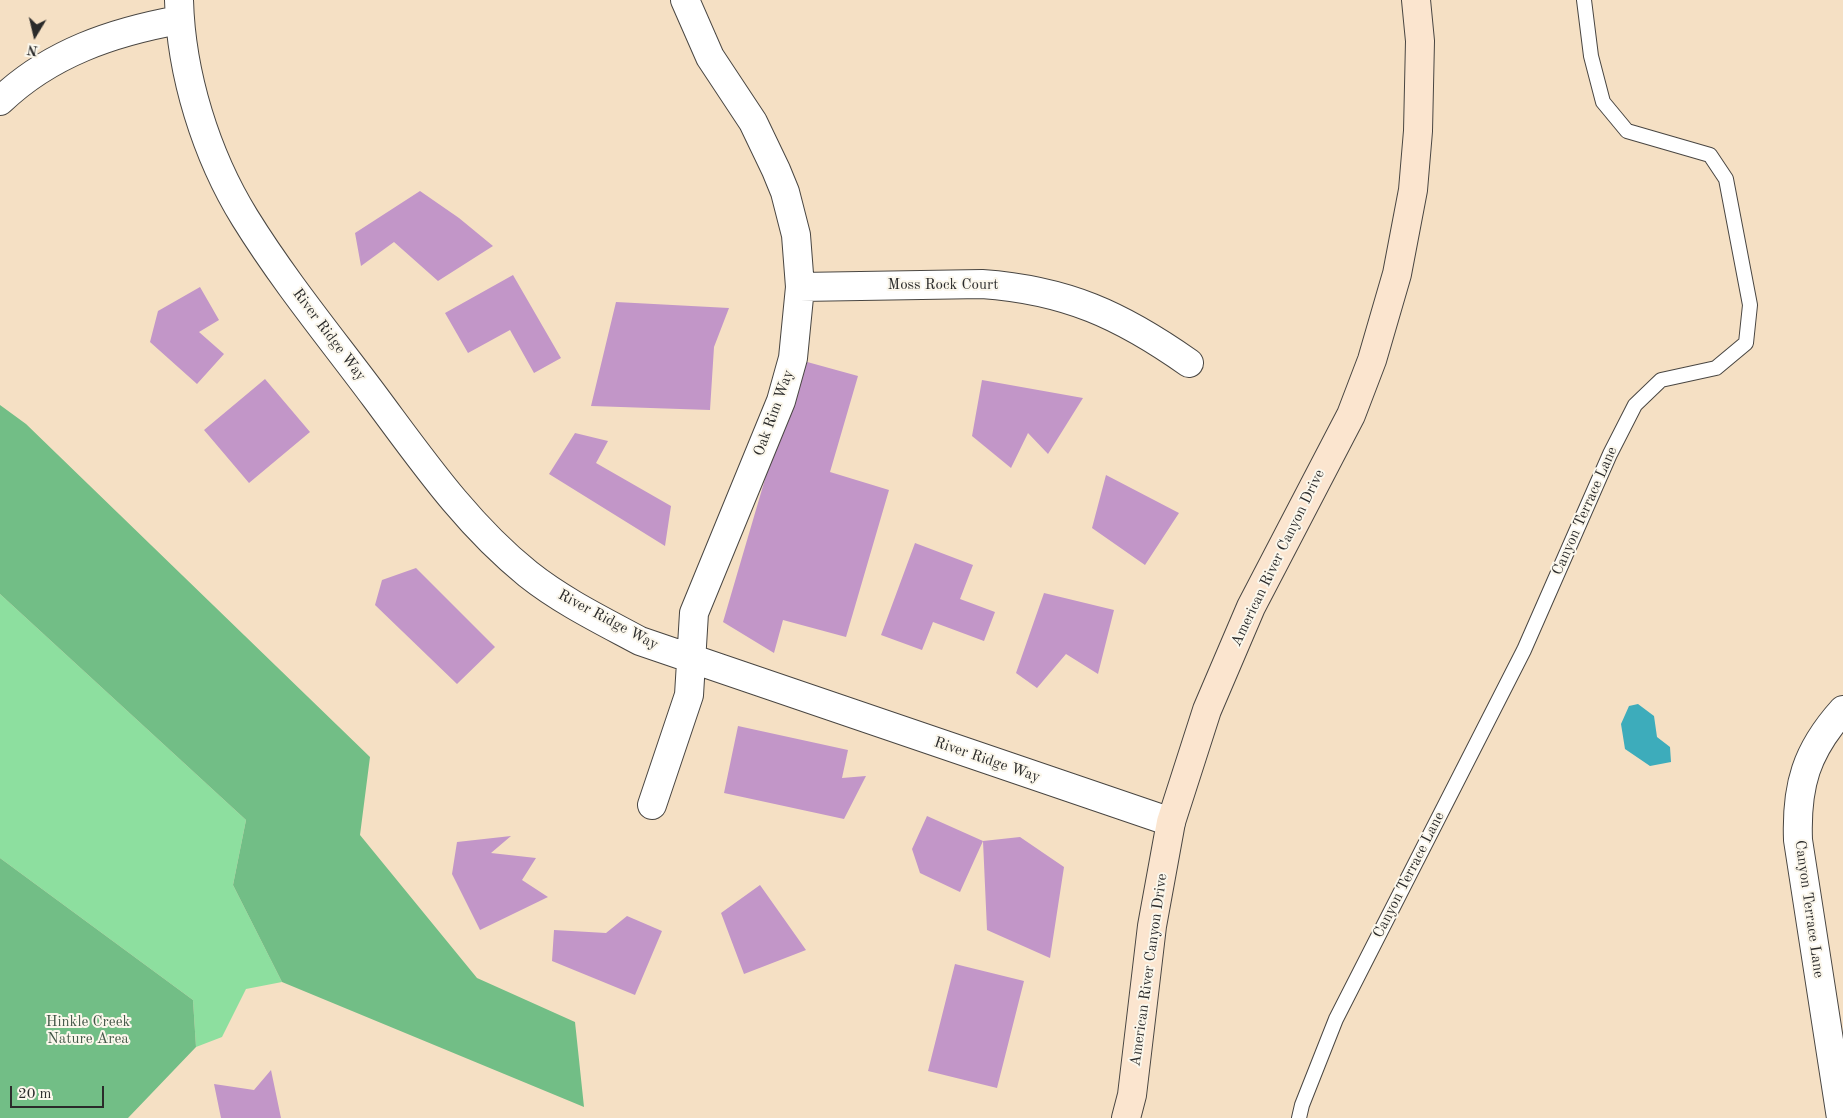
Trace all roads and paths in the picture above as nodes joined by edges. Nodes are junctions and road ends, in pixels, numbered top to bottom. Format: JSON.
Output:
{"nodes":[{"id":1,"x":685,"y":0,"type":"edge"},
{"id":2,"x":1416,"y":0,"type":"edge"},
{"id":3,"x":1584,"y":0,"type":"edge"},
{"id":4,"x":179,"y":10,"type":"edge"},
{"id":5,"x":0,"y":101,"type":"edge"},
{"id":6,"x":800,"y":287,"type":"junction"},
{"id":7,"x":1189,"y":363,"type":"dead end"},
{"id":8,"x":692,"y":659,"type":"junction"},
{"id":9,"x":1843,"y":710,"type":"edge"},
{"id":10,"x":652,"y":805,"type":"dead end"},
{"id":11,"x":1171,"y":822,"type":"junction"},
{"id":12,"x":1126,"y":1118,"type":"edge"},
{"id":13,"x":1299,"y":1118,"type":"edge"},
{"id":14,"x":1841,"y":1118,"type":"edge"}],
"edges":[{"from":1,"to":6,"type":"street","name":"Oak Rim Way"},
{"from":2,"to":11,"type":"main road","name":"American River Canyon Drive"},
{"from":3,"to":13,"type":"lane","name":"Canyon Terrace Lane"},
{"from":4,"to":5,"type":"street"},
{"from":4,"to":8,"type":"street","name":"River Ridge Way"},
{"from":6,"to":7,"type":"street","name":"Moss Rock Court"},
{"from":6,"to":8,"type":"street","name":"Oak Rim Way"},
{"from":8,"to":10,"type":"street","name":"Oak Rim Way"},
{"from":8,"to":11,"type":"street","name":"River Ridge Way"},
{"from":9,"to":14,"type":"street","name":"Canyon Terrace Lane"},
{"from":11,"to":12,"type":"main road","name":"American River Canyon Drive"}]}
